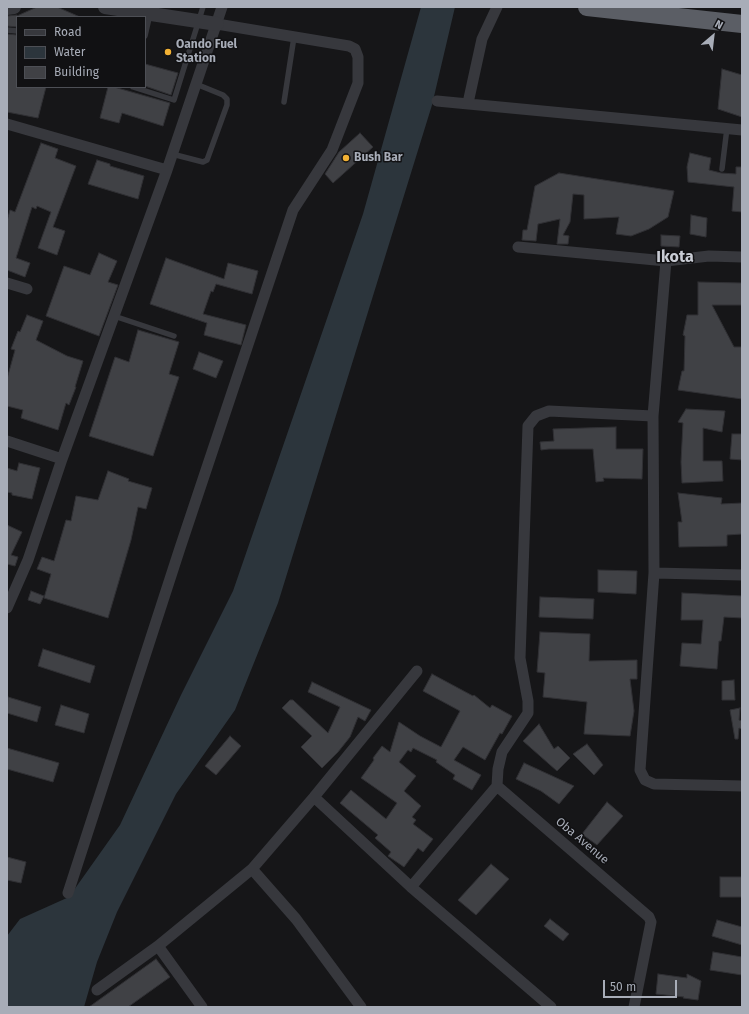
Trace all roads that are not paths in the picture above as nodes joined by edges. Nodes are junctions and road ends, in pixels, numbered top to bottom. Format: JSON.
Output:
{"nodes":[{"id":1,"x":14,"y":7,"type":"edge"},
{"id":2,"x":105,"y":7,"type":"edge"},
{"id":3,"x":203,"y":7,"type":"edge"},
{"id":4,"x":222,"y":7,"type":"edge"},
{"id":5,"x":497,"y":7,"type":"edge"},
{"id":6,"x":587,"y":7,"type":"edge"},
{"id":7,"x":7,"y":8,"type":"edge"},
{"id":8,"x":150,"y":10,"type":"edge"},
{"id":9,"x":199,"y":21,"type":"junction"},
{"id":10,"x":217,"y":24,"type":"junction"},
{"id":11,"x":742,"y":24,"type":"edge"},
{"id":12,"x":146,"y":31,"type":"edge"},
{"id":13,"x":294,"y":37,"type":"junction"},
{"id":14,"x":196,"y":84,"type":"junction"},
{"id":15,"x":136,"y":88,"type":"edge"},
{"id":16,"x":437,"y":100,"type":"dead end"},
{"id":17,"x":284,"y":102,"type":"dead end"},
{"id":18,"x":468,"y":103,"type":"junction"},
{"id":19,"x":7,"y":124,"type":"edge"},
{"id":20,"x":727,"y":128,"type":"junction"},
{"id":21,"x":742,"y":130,"type":"edge"},
{"id":22,"x":172,"y":154,"type":"junction"},
{"id":23,"x":722,"y":169,"type":"dead end"},
{"id":24,"x":167,"y":170,"type":"junction"},
{"id":25,"x":518,"y":247,"type":"dead end"},
{"id":26,"x":742,"y":257,"type":"edge"},
{"id":27,"x":666,"y":261,"type":"junction"},
{"id":28,"x":7,"y":283,"type":"edge"},
{"id":29,"x":27,"y":289,"type":"dead end"},
{"id":30,"x":114,"y":316,"type":"junction"},
{"id":31,"x":174,"y":336,"type":"dead end"},
{"id":32,"x":653,"y":416,"type":"junction"},
{"id":33,"x":7,"y":441,"type":"edge"},
{"id":34,"x":62,"y":459,"type":"junction"},
{"id":35,"x":654,"y":573,"type":"junction"},
{"id":36,"x":742,"y":575,"type":"edge"},
{"id":37,"x":7,"y":608,"type":"edge"},
{"id":38,"x":417,"y":671,"type":"dead end"},
{"id":39,"x":497,"y":786,"type":"junction"},
{"id":40,"x":742,"y":786,"type":"edge"},
{"id":41,"x":314,"y":797,"type":"junction"},
{"id":42,"x":252,"y":869,"type":"junction"},
{"id":43,"x":411,"y":887,"type":"junction"},
{"id":44,"x":68,"y":893,"type":"dead end"},
{"id":45,"x":158,"y":946,"type":"junction"},
{"id":46,"x":97,"y":990,"type":"dead end"},
{"id":47,"x":202,"y":1007,"type":"edge"},
{"id":48,"x":361,"y":1007,"type":"edge"},
{"id":49,"x":551,"y":1007,"type":"edge"},
{"id":50,"x":634,"y":1007,"type":"edge"}],
"edges":[{"from":1,"to":7,"type":"street"},
{"from":2,"to":8,"type":"street"},
{"from":3,"to":9,"type":"lane"},
{"from":4,"to":10,"type":"street"},
{"from":5,"to":18,"type":"street"},
{"from":6,"to":11,"type":"highway"},
{"from":8,"to":9,"type":"street"},
{"from":8,"to":12,"type":"lane"},
{"from":9,"to":10,"type":"street"},
{"from":9,"to":15,"type":"lane"},
{"from":10,"to":13,"type":"street"},
{"from":10,"to":14,"type":"street"},
{"from":13,"to":17,"type":"lane"},
{"from":13,"to":44,"type":"street"},
{"from":14,"to":22,"type":"street"},
{"from":14,"to":22,"type":"lane"},
{"from":16,"to":18,"type":"street"},
{"from":18,"to":20,"type":"street"},
{"from":19,"to":24,"type":"street"},
{"from":20,"to":21,"type":"street"},
{"from":20,"to":23,"type":"lane"},
{"from":22,"to":24,"type":"street"},
{"from":24,"to":30,"type":"street"},
{"from":25,"to":27,"type":"street"},
{"from":26,"to":27,"type":"street"},
{"from":27,"to":32,"type":"street"},
{"from":28,"to":29,"type":"street"},
{"from":30,"to":31,"type":"lane"},
{"from":30,"to":34,"type":"street"},
{"from":32,"to":35,"type":"street"},
{"from":32,"to":39,"type":"street"},
{"from":33,"to":34,"type":"street"},
{"from":34,"to":37,"type":"street"},
{"from":35,"to":36,"type":"street"},
{"from":35,"to":40,"type":"street"},
{"from":38,"to":41,"type":"street"},
{"from":39,"to":43,"type":"street"},
{"from":39,"to":50,"type":"street","name":"Oba Avenue"},
{"from":41,"to":42,"type":"street"},
{"from":41,"to":43,"type":"street"},
{"from":42,"to":45,"type":"street"},
{"from":42,"to":48,"type":"street"},
{"from":43,"to":49,"type":"street"},
{"from":45,"to":46,"type":"street"},
{"from":45,"to":47,"type":"street"}]}
